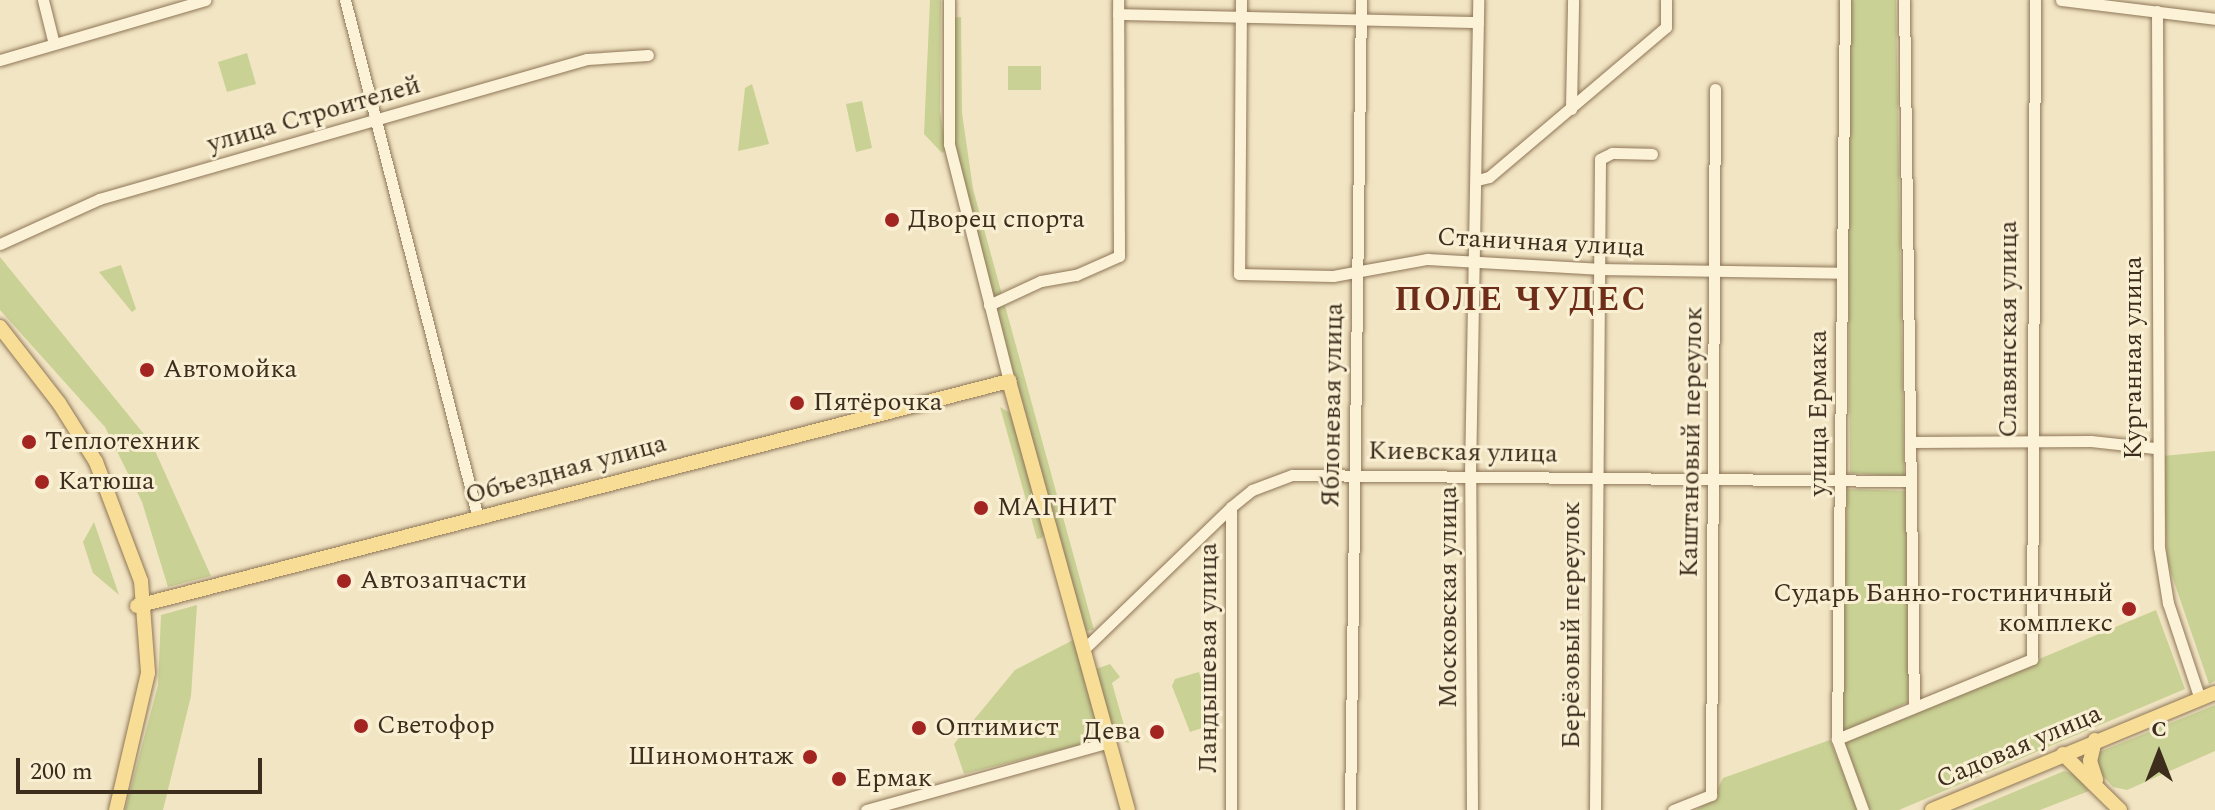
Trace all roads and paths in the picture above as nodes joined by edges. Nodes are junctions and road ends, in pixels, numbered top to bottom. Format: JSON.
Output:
{"nodes":[{"id":1,"x":43,"y":0,"type":"edge"},
{"id":2,"x":205,"y":0,"type":"edge"},
{"id":3,"x":345,"y":0,"type":"edge"},
{"id":4,"x":949,"y":0,"type":"edge"},
{"id":5,"x":1118,"y":0,"type":"edge"},
{"id":6,"x":1241,"y":0,"type":"edge"},
{"id":7,"x":1361,"y":0,"type":"edge"},
{"id":8,"x":1478,"y":0,"type":"edge"},
{"id":9,"x":1573,"y":0,"type":"edge"},
{"id":10,"x":1666,"y":0,"type":"edge"},
{"id":11,"x":1904,"y":0,"type":"edge"},
{"id":12,"x":2035,"y":0,"type":"edge"},
{"id":13,"x":2061,"y":0,"type":"edge"},
{"id":14,"x":1845,"y":6,"type":"edge"},
{"id":15,"x":2157,"y":11,"type":"junction"},
{"id":16,"x":1118,"y":14,"type":"junction"},
{"id":17,"x":1241,"y":17,"type":"junction"},
{"id":18,"x":2215,"y":19,"type":"edge"},
{"id":19,"x":1361,"y":20,"type":"junction"},
{"id":20,"x":1478,"y":22,"type":"junction"},
{"id":21,"x":54,"y":44,"type":"junction"},
{"id":22,"x":648,"y":55,"type":"dead end"},
{"id":23,"x":0,"y":60,"type":"edge"},
{"id":24,"x":1715,"y":89,"type":"dead end"},
{"id":25,"x":1571,"y":109,"type":"junction"},
{"id":26,"x":375,"y":120,"type":"junction"},
{"id":27,"x":1652,"y":154,"type":"dead end"},
{"id":28,"x":1477,"y":180,"type":"junction"},
{"id":29,"x":0,"y":244,"type":"edge"},
{"id":30,"x":1475,"y":264,"type":"junction"},
{"id":31,"x":1358,"y":268,"type":"junction"},
{"id":32,"x":1598,"y":269,"type":"junction"},
{"id":33,"x":1716,"y":271,"type":"junction"},
{"id":34,"x":1842,"y":273,"type":"junction"},
{"id":35,"x":989,"y":305,"type":"junction"},
{"id":36,"x":0,"y":327,"type":"edge"},
{"id":37,"x":0,"y":340,"type":"edge"},
{"id":38,"x":1009,"y":381,"type":"junction"},
{"id":39,"x":2031,"y":440,"type":"junction"},
{"id":40,"x":1911,"y":442,"type":"junction"},
{"id":41,"x":2155,"y":448,"type":"junction"},
{"id":42,"x":1353,"y":474,"type":"junction"},
{"id":43,"x":1470,"y":475,"type":"junction"},
{"id":44,"x":1594,"y":477,"type":"junction"},
{"id":45,"x":1712,"y":478,"type":"junction"},
{"id":46,"x":1909,"y":481,"type":"junction"},
{"id":47,"x":1841,"y":482,"type":"junction"},
{"id":48,"x":109,"y":501,"type":"junction"},
{"id":49,"x":1231,"y":507,"type":"junction"},
{"id":50,"x":478,"y":518,"type":"junction"},
{"id":51,"x":141,"y":605,"type":"junction"},
{"id":52,"x":1083,"y":650,"type":"junction"},
{"id":53,"x":2215,"y":693,"type":"edge"},
{"id":54,"x":2200,"y":699,"type":"junction"},
{"id":55,"x":1914,"y":705,"type":"junction"},
{"id":56,"x":1837,"y":739,"type":"junction"},
{"id":57,"x":2095,"y":740,"type":"junction"},
{"id":58,"x":1109,"y":742,"type":"junction"},
{"id":59,"x":2063,"y":754,"type":"junction"},
{"id":60,"x":2096,"y":781,"type":"junction"},
{"id":61,"x":107,"y":810,"type":"edge"},
{"id":62,"x":116,"y":810,"type":"edge"},
{"id":63,"x":866,"y":810,"type":"edge"},
{"id":64,"x":1128,"y":810,"type":"edge"},
{"id":65,"x":1231,"y":810,"type":"edge"},
{"id":66,"x":1350,"y":810,"type":"edge"},
{"id":67,"x":1472,"y":810,"type":"edge"},
{"id":68,"x":1595,"y":810,"type":"edge"},
{"id":69,"x":1673,"y":810,"type":"edge"},
{"id":70,"x":1863,"y":810,"type":"edge"},
{"id":71,"x":1932,"y":810,"type":"edge"},
{"id":72,"x":2120,"y":810,"type":"edge"}],
"edges":[{"from":1,"to":21,"type":"street"},
{"from":2,"to":21,"type":"street"},
{"from":3,"to":26,"type":"street"},
{"from":4,"to":35,"type":"street"},
{"from":5,"to":16,"type":"street"},
{"from":6,"to":17,"type":"street"},
{"from":7,"to":19,"type":"street","name":"Яблоневая улица"},
{"from":8,"to":20,"type":"street","name":"Московская улица"},
{"from":9,"to":25,"type":"street"},
{"from":10,"to":25,"type":"street"},
{"from":11,"to":40,"type":"street"},
{"from":12,"to":39,"type":"street","name":"Славянская улица"},
{"from":13,"to":15,"type":"street"},
{"from":14,"to":34,"type":"street","name":"улица Ермака"},
{"from":15,"to":18,"type":"street"},
{"from":15,"to":41,"type":"street","name":"Курганная улица"},
{"from":16,"to":17,"type":"street"},
{"from":16,"to":35,"type":"street"},
{"from":17,"to":19,"type":"street"},
{"from":17,"to":31,"type":"street","name":"Станичная улица"},
{"from":19,"to":20,"type":"street"},
{"from":19,"to":31,"type":"street","name":"Яблоневая улица"},
{"from":20,"to":28,"type":"street","name":"Московская улица"},
{"from":21,"to":23,"type":"street"},
{"from":22,"to":26,"type":"street","name":"улица Строителей"},
{"from":24,"to":33,"type":"street","name":"Каштановый переулок"},
{"from":25,"to":28,"type":"street"},
{"from":26,"to":29,"type":"street","name":"улица Строителей"},
{"from":26,"to":50,"type":"street"},
{"from":27,"to":32,"type":"street","name":"Берёзовый переулок"},
{"from":28,"to":30,"type":"street","name":"Московская улица"},
{"from":30,"to":31,"type":"street","name":"Станичная улица"},
{"from":30,"to":32,"type":"street","name":"Станичная улица"},
{"from":30,"to":43,"type":"street","name":"Московская улица"},
{"from":31,"to":42,"type":"street","name":"Яблоневая улица"},
{"from":32,"to":33,"type":"street","name":"Станичная улица"},
{"from":32,"to":44,"type":"street","name":"Берёзовый переулок"},
{"from":33,"to":34,"type":"street","name":"Станичная улица"},
{"from":33,"to":45,"type":"street","name":"Каштановый переулок"},
{"from":34,"to":47,"type":"street","name":"улица Ермака"},
{"from":35,"to":38,"type":"street"},
{"from":36,"to":48,"type":"main road"},
{"from":37,"to":48,"type":"main road"},
{"from":38,"to":50,"type":"main road","name":"Объездная улица"},
{"from":38,"to":52,"type":"main road"},
{"from":39,"to":40,"type":"street"},
{"from":39,"to":41,"type":"street"},
{"from":39,"to":55,"type":"street","name":"Славянская улица"},
{"from":40,"to":46,"type":"street"},
{"from":41,"to":54,"type":"street","name":"Курганная улица"},
{"from":42,"to":43,"type":"street","name":"Киевская улица"},
{"from":42,"to":49,"type":"street","name":"Киевская улица"},
{"from":42,"to":66,"type":"street","name":"Яблоневая улица"},
{"from":43,"to":44,"type":"street","name":"Киевская улица"},
{"from":43,"to":67,"type":"street","name":"Московская улица"},
{"from":44,"to":45,"type":"street","name":"Киевская улица"},
{"from":44,"to":68,"type":"street","name":"Берёзовый переулок"},
{"from":45,"to":47,"type":"street","name":"Киевская улица"},
{"from":45,"to":69,"type":"street","name":"Каштановый переулок"},
{"from":46,"to":47,"type":"street","name":"Киевская улица"},
{"from":46,"to":55,"type":"street"},
{"from":47,"to":56,"type":"street","name":"улица Ермака"},
{"from":48,"to":51,"type":"main road"},
{"from":49,"to":52,"type":"street","name":"Киевская улица"},
{"from":49,"to":65,"type":"street","name":"Ландышевая улица"},
{"from":50,"to":51,"type":"main road","name":"Объездная улица"},
{"from":51,"to":61,"type":"main road"},
{"from":51,"to":62,"type":"main road"},
{"from":52,"to":58,"type":"main road"},
{"from":53,"to":54,"type":"main road","name":"Садовая улица"},
{"from":54,"to":57,"type":"main road","name":"Садовая улица"},
{"from":55,"to":56,"type":"street"},
{"from":56,"to":70,"type":"street","name":"улица Ермака"},
{"from":57,"to":59,"type":"main road","name":"Садовая улица"},
{"from":57,"to":60,"type":"main road"},
{"from":58,"to":63,"type":"street"},
{"from":58,"to":64,"type":"main road"},
{"from":59,"to":60,"type":"main road"},
{"from":59,"to":71,"type":"main road","name":"Садовая улица"},
{"from":60,"to":72,"type":"main road"}]}
